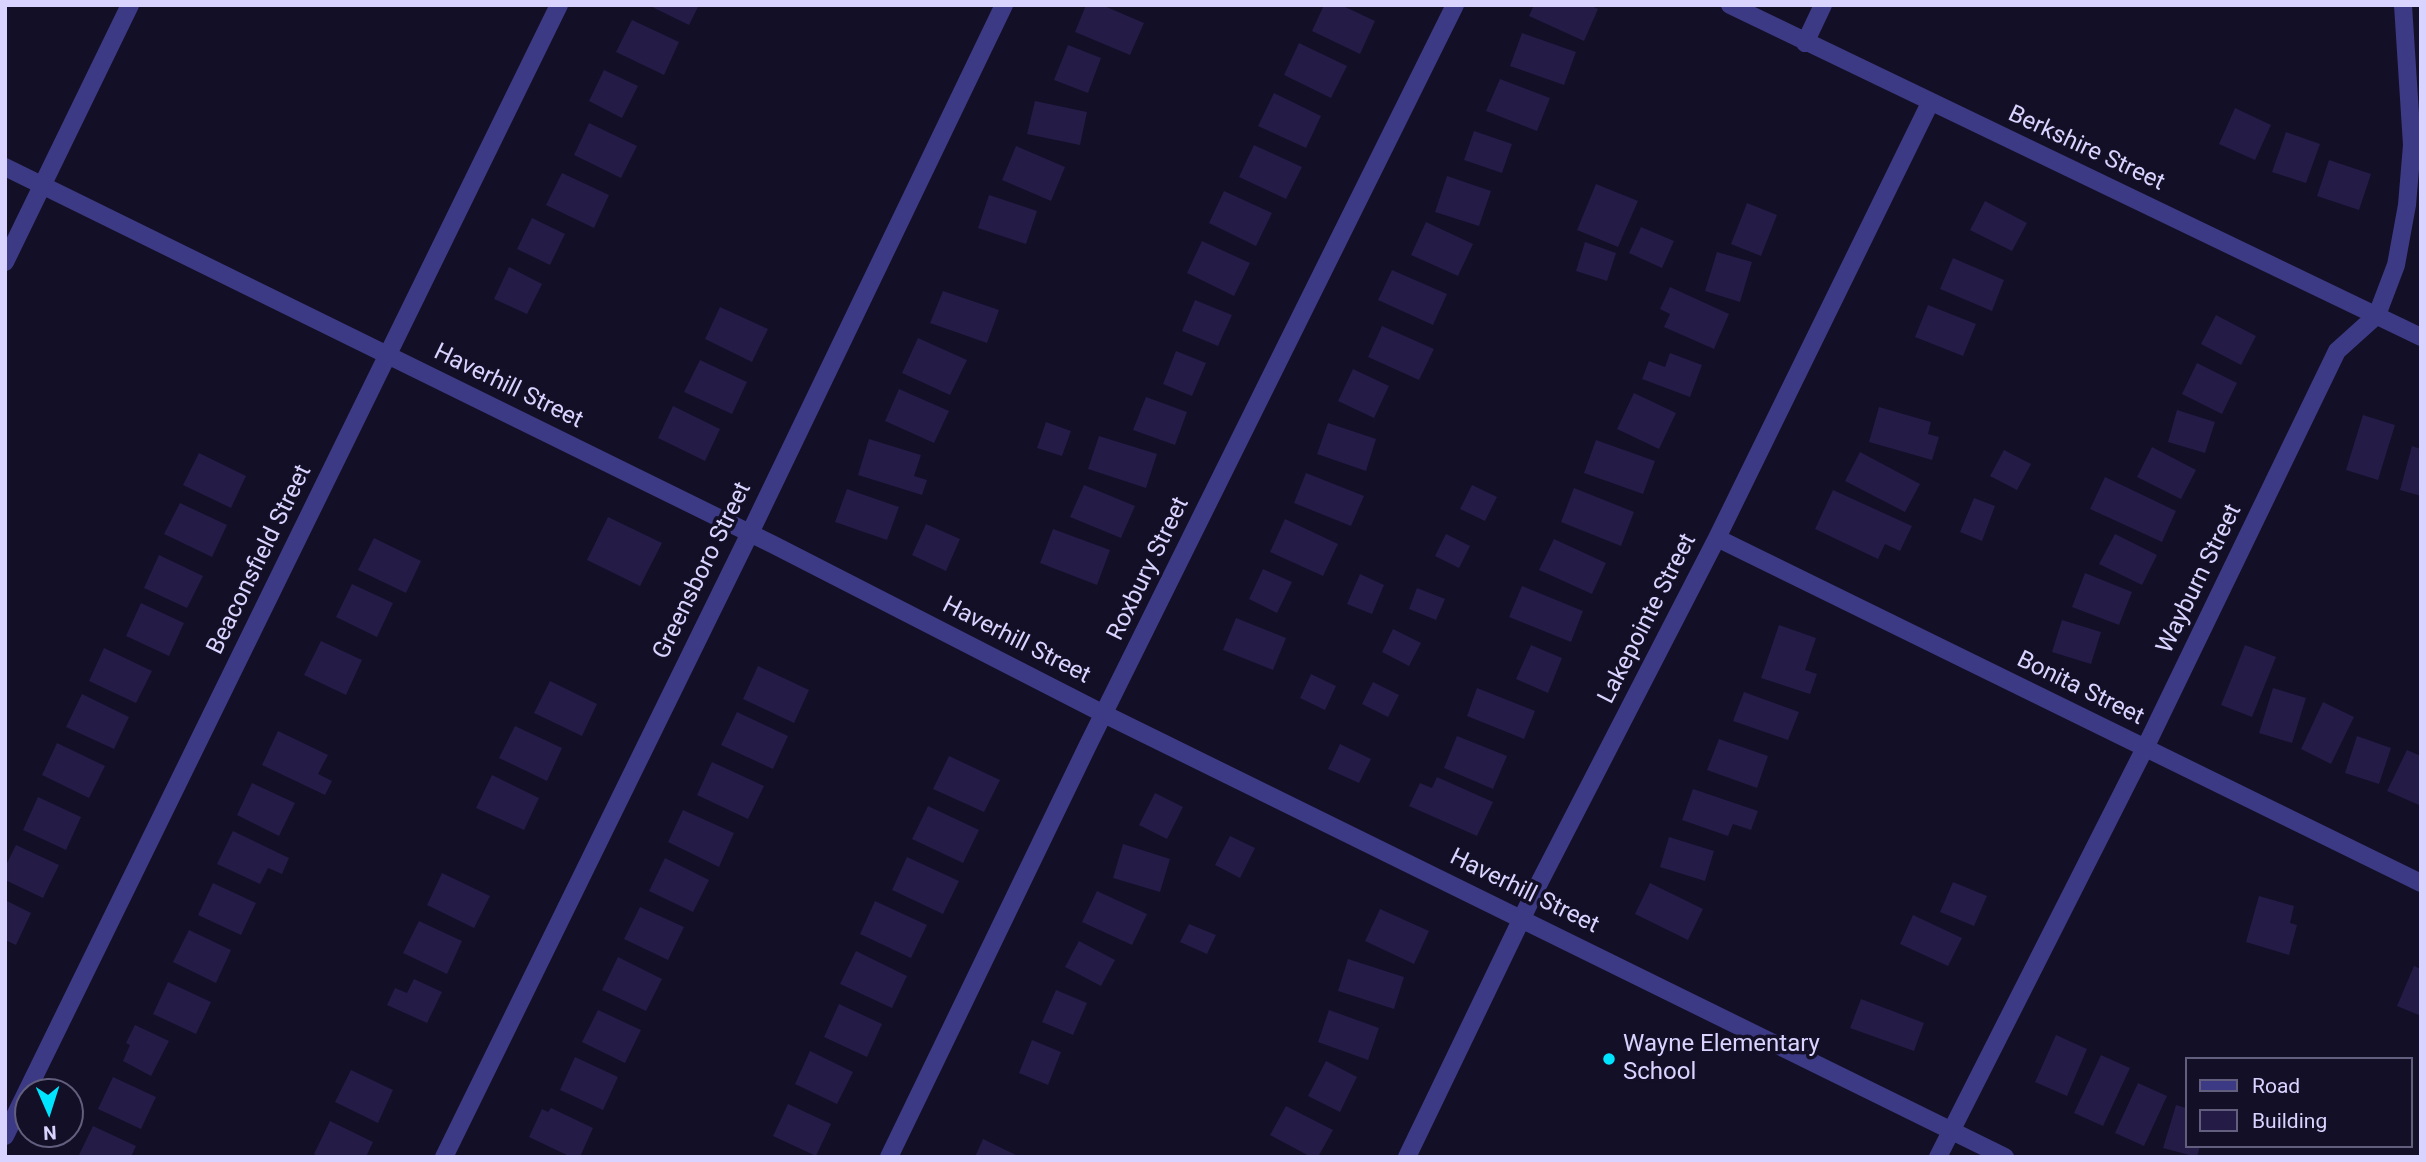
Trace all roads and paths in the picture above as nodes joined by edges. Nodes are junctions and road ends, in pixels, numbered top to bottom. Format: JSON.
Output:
{"nodes":[{"id":1,"x":130,"y":5,"type":"edge"},
{"id":2,"x":559,"y":5,"type":"edge"},
{"id":3,"x":1004,"y":5,"type":"edge"},
{"id":4,"x":1455,"y":5,"type":"edge"},
{"id":5,"x":1730,"y":5,"type":"edge"},
{"id":6,"x":1823,"y":5,"type":"edge"},
{"id":7,"x":2403,"y":5,"type":"edge"},
{"id":8,"x":1805,"y":43,"type":"junction"},
{"id":9,"x":1930,"y":103,"type":"junction"},
{"id":10,"x":5,"y":167,"type":"edge"},
{"id":11,"x":43,"y":186,"type":"junction"},
{"id":12,"x":5,"y":262,"type":"edge"},
{"id":13,"x":2377,"y":315,"type":"junction"},
{"id":14,"x":2421,"y":337,"type":"edge"},
{"id":15,"x":387,"y":355,"type":"junction"},
{"id":16,"x":750,"y":533,"type":"junction"},
{"id":17,"x":1717,"y":538,"type":"junction"},
{"id":18,"x":1104,"y":714,"type":"junction"},
{"id":19,"x":2145,"y":748,"type":"junction"},
{"id":20,"x":2421,"y":883,"type":"edge"},
{"id":21,"x":1522,"y":919,"type":"junction"},
{"id":22,"x":1951,"y":1130,"type":"junction"},
{"id":23,"x":5,"y":1136,"type":"edge"},
{"id":24,"x":444,"y":1157,"type":"edge"},
{"id":25,"x":889,"y":1157,"type":"edge"},
{"id":26,"x":1407,"y":1157,"type":"edge"},
{"id":27,"x":1938,"y":1157,"type":"edge"},
{"id":28,"x":2005,"y":1157,"type":"edge"}],
"edges":[{"from":1,"to":11,"type":"street"},
{"from":2,"to":15,"type":"street","name":"Beaconsfield Street"},
{"from":3,"to":16,"type":"street","name":"Greensboro Street"},
{"from":4,"to":18,"type":"street","name":"Roxbury Street"},
{"from":5,"to":8,"type":"street","name":"Berkshire Street"},
{"from":6,"to":8,"type":"street"},
{"from":7,"to":13,"type":"street","name":"Wayburn Street"},
{"from":8,"to":9,"type":"street","name":"Berkshire Street"},
{"from":9,"to":13,"type":"street","name":"Berkshire Street"},
{"from":9,"to":17,"type":"street","name":"Lakepointe Street"},
{"from":10,"to":11,"type":"street","name":"Haverhill Street"},
{"from":11,"to":12,"type":"street"},
{"from":11,"to":15,"type":"street","name":"Haverhill Street"},
{"from":13,"to":14,"type":"street","name":"Berkshire Street"},
{"from":13,"to":19,"type":"street","name":"Wayburn Street"},
{"from":15,"to":16,"type":"street","name":"Haverhill Street"},
{"from":15,"to":23,"type":"street","name":"Beaconsfield Street"},
{"from":16,"to":18,"type":"street","name":"Haverhill Street"},
{"from":16,"to":24,"type":"street","name":"Greensboro Street"},
{"from":17,"to":19,"type":"street","name":"Bonita Street"},
{"from":17,"to":21,"type":"street","name":"Lakepointe Street"},
{"from":18,"to":21,"type":"street","name":"Haverhill Street"},
{"from":18,"to":25,"type":"street","name":"Roxbury Street"},
{"from":19,"to":20,"type":"street","name":"Bonita Street"},
{"from":19,"to":22,"type":"street","name":"Wayburn Street"},
{"from":21,"to":22,"type":"street","name":"Haverhill Street"},
{"from":21,"to":26,"type":"street","name":"Lakepointe Street"},
{"from":22,"to":27,"type":"street","name":"Wayburn Street"},
{"from":22,"to":28,"type":"street","name":"Haverhill Street"}]}
